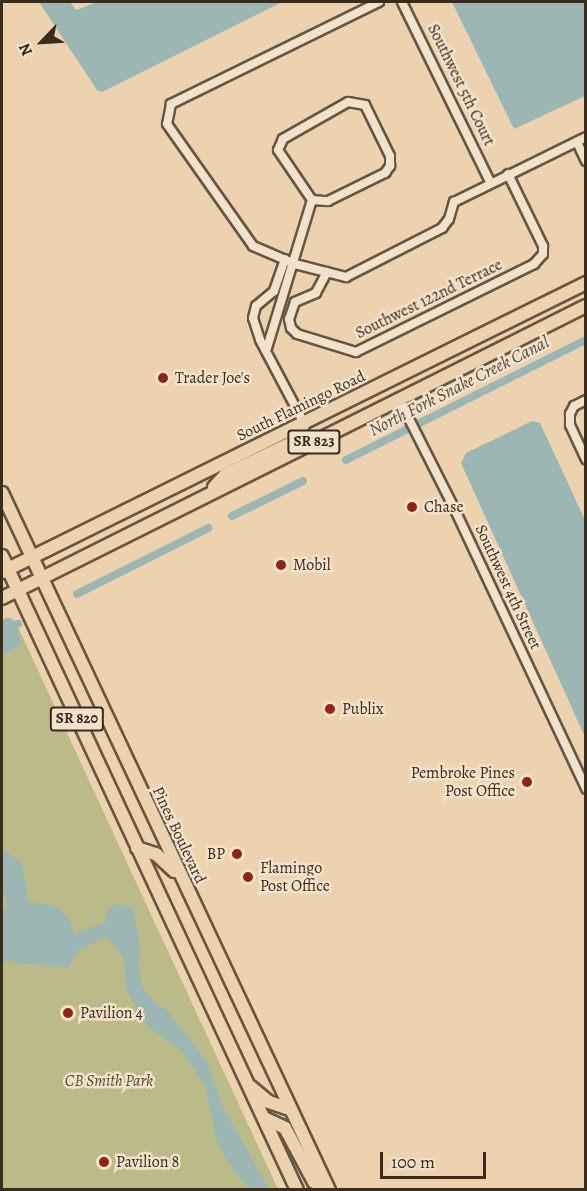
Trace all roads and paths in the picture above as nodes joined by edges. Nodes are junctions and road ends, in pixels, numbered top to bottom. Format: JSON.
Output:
{"nodes":[{"id":1,"x":379,"y":2,"type":"edge"},
{"id":2,"x":402,"y":2,"type":"edge"},
{"id":3,"x":585,"y":137,"type":"edge"},
{"id":4,"x":576,"y":142,"type":"junction"},
{"id":5,"x":585,"y":161,"type":"edge"},
{"id":6,"x":508,"y":174,"type":"junction"},
{"id":7,"x":490,"y":182,"type":"junction"},
{"id":8,"x":312,"y":200,"type":"junction"},
{"id":9,"x":285,"y":260,"type":"junction"},
{"id":10,"x":295,"y":264,"type":"junction"},
{"id":11,"x":327,"y":272,"type":"junction"},
{"id":12,"x":585,"y":283,"type":"edge"},
{"id":13,"x":585,"y":306,"type":"edge"},
{"id":14,"x":267,"y":348,"type":"junction"},
{"id":15,"x":399,"y":399,"type":"junction"},
{"id":16,"x":585,"y":400,"type":"edge"},
{"id":17,"x":304,"y":423,"type":"junction"},
{"id":18,"x":585,"y":459,"type":"edge"},
{"id":19,"x":2,"y":494,"type":"edge"},
{"id":20,"x":207,"y":495,"type":"junction"},
{"id":21,"x":2,"y":556,"type":"edge"},
{"id":22,"x":32,"y":557,"type":"junction"},
{"id":23,"x":5,"y":571,"type":"edge"},
{"id":24,"x":42,"y":578,"type":"junction"},
{"id":25,"x":17,"y":590,"type":"junction"},
{"id":26,"x":2,"y":598,"type":"edge"},
{"id":27,"x":585,"y":789,"type":"edge"},
{"id":28,"x":137,"y":848,"type":"junction"},
{"id":29,"x":179,"y":876,"type":"junction"},
{"id":30,"x":248,"y":1085,"type":"junction"},
{"id":31,"x":288,"y":1109,"type":"junction"},
{"id":32,"x":264,"y":1118,"type":"junction"},
{"id":33,"x":328,"y":1188,"type":"edge"},
{"id":34,"x":297,"y":1190,"type":"edge"}],
"edges":[{"from":1,"to":9,"type":"street"},
{"from":2,"to":7,"type":"street","name":"Southwest 5th Court"},
{"from":3,"to":4,"type":"street"},
{"from":4,"to":5,"type":"street"},
{"from":4,"to":6,"type":"street"},
{"from":6,"to":7,"type":"street"},
{"from":6,"to":11,"type":"street","name":"Southwest 122nd Terrace"},
{"from":7,"to":11,"type":"street"},
{"from":8,"to":8,"type":"street"},
{"from":8,"to":10,"type":"street"},
{"from":9,"to":10,"type":"street"},
{"from":9,"to":14,"type":"street"},
{"from":10,"to":11,"type":"street"},
{"from":10,"to":14,"type":"street"},
{"from":12,"to":17,"type":"highway","name":"South Flamingo Road","number":"SR 823"},
{"from":13,"to":15,"type":"highway","number":"SR 823"},
{"from":14,"to":17,"type":"street"},
{"from":15,"to":20,"type":"highway","number":"SR 823"},
{"from":15,"to":27,"type":"street","name":"Southwest 4th Street"},
{"from":16,"to":18,"type":"street"},
{"from":17,"to":20,"type":"highway"},
{"from":17,"to":22,"type":"highway","name":"South Flamingo Road","number":"SR 823"},
{"from":19,"to":22,"type":"highway","name":"Pines Boulevard","number":"SR 820"},
{"from":20,"to":24,"type":"highway","number":"SR 823"},
{"from":21,"to":23,"type":"highway","number":"SR 820"},
{"from":22,"to":23,"type":"highway","number":"SR 823"},
{"from":22,"to":24,"type":"highway","name":"Pines Boulevard","number":"SR 820"},
{"from":23,"to":25,"type":"highway","number":"SR 820"},
{"from":24,"to":25,"type":"highway","number":"SR 823"},
{"from":24,"to":29,"type":"highway","name":"Pines Boulevard","number":"SR 820"},
{"from":25,"to":26,"type":"highway","number":"SR 823"},
{"from":25,"to":28,"type":"highway","number":"SR 820"},
{"from":28,"to":29,"type":"highway"},
{"from":28,"to":30,"type":"highway","number":"SR 820"},
{"from":29,"to":31,"type":"highway","name":"Pines Boulevard","number":"SR 820"},
{"from":30,"to":31,"type":"highway"},
{"from":30,"to":32,"type":"highway","number":"SR 820"},
{"from":31,"to":33,"type":"highway","name":"Pines Boulevard","number":"SR 820"},
{"from":32,"to":33,"type":"highway"},
{"from":32,"to":34,"type":"highway","number":"SR 820"}]}
